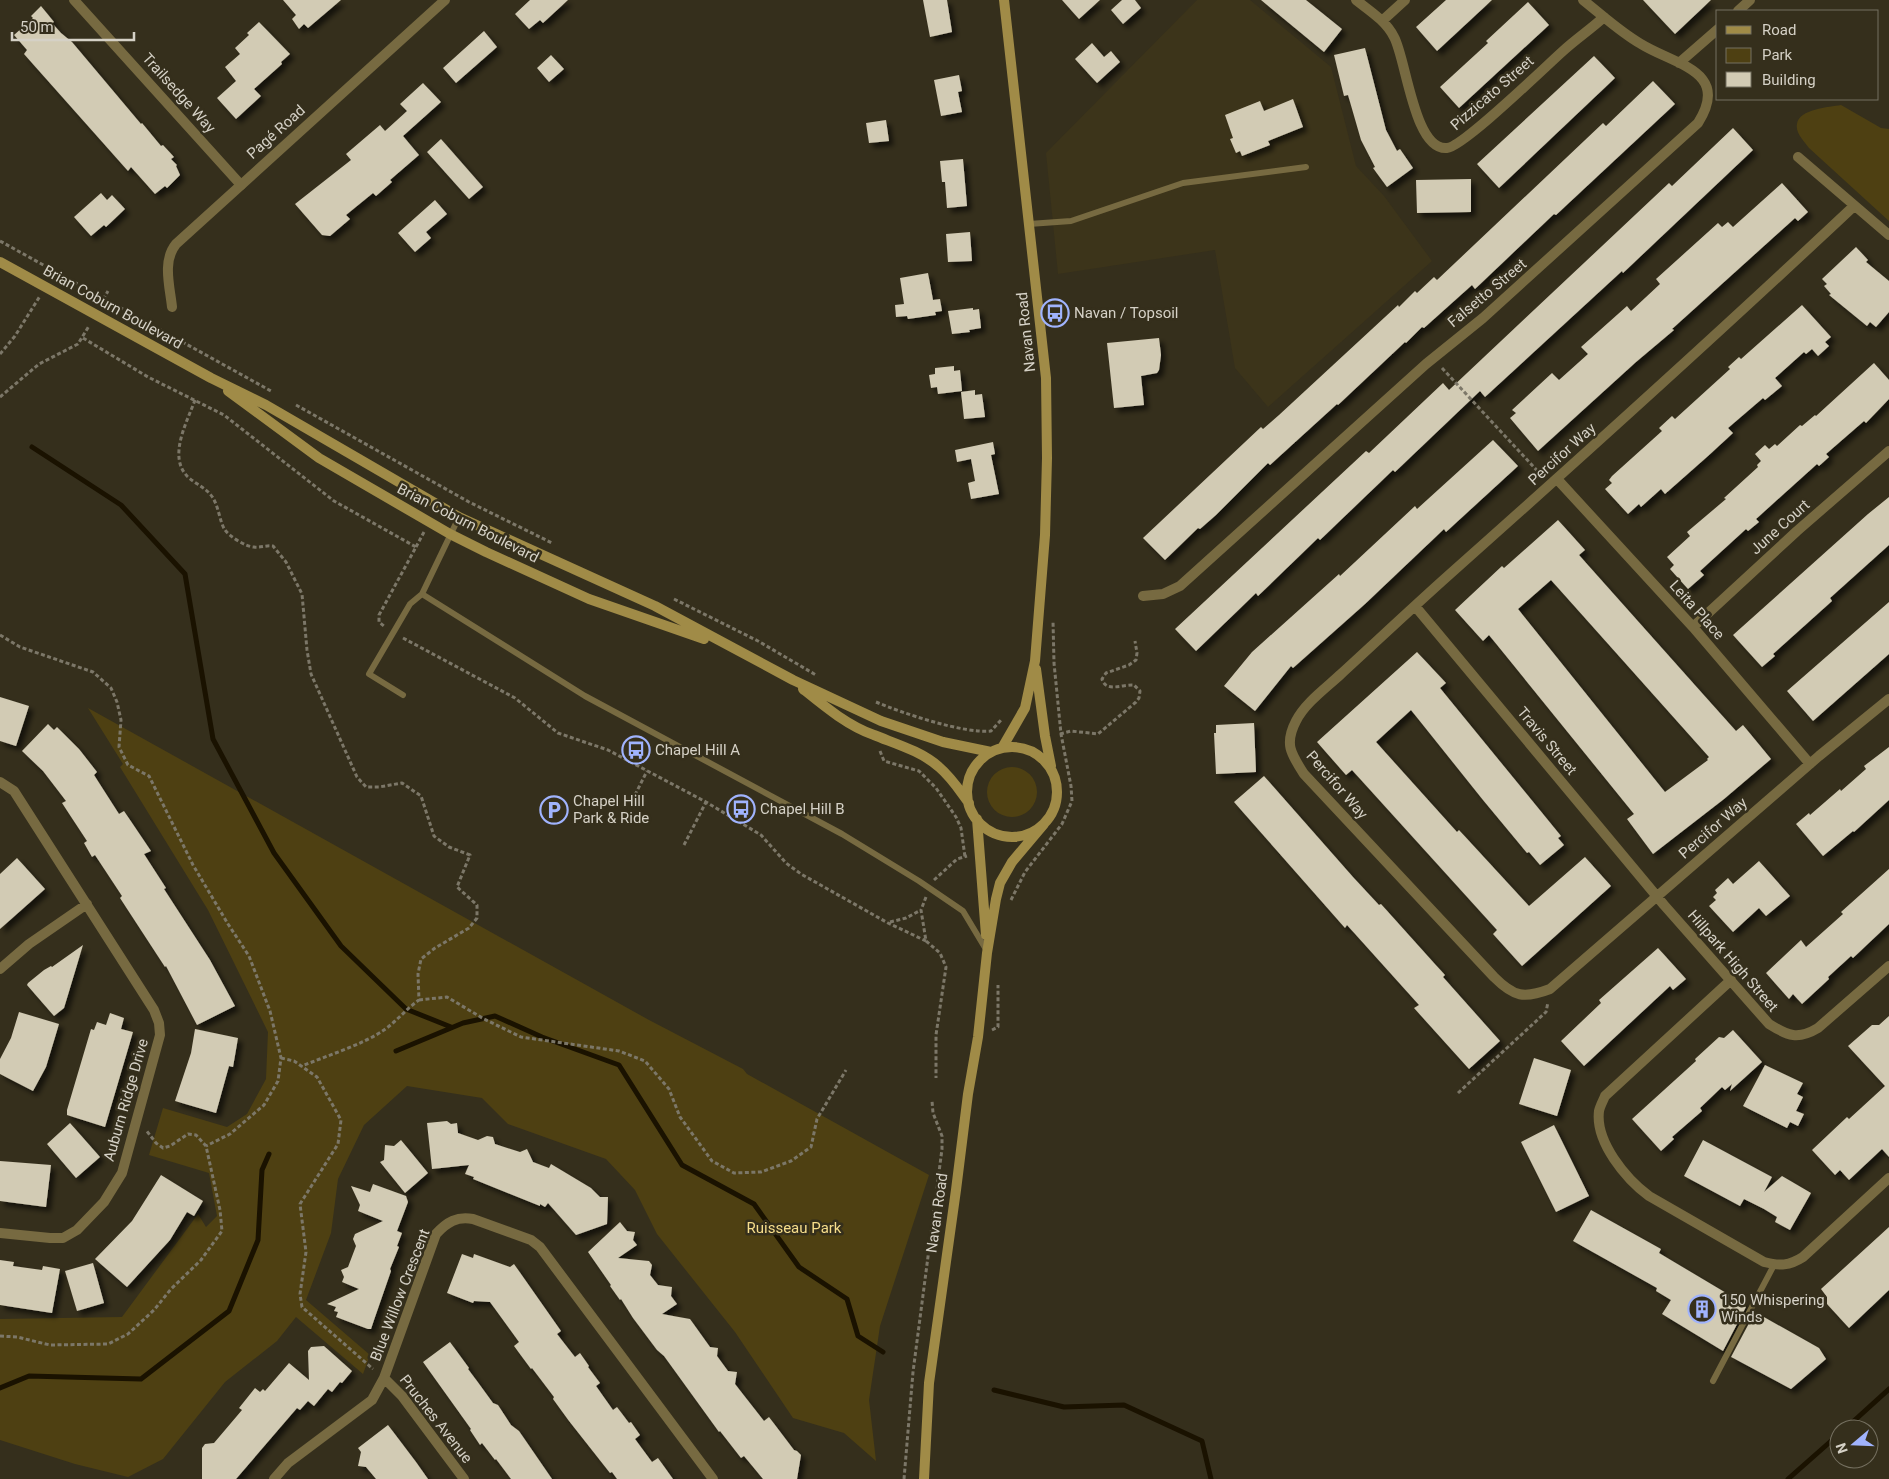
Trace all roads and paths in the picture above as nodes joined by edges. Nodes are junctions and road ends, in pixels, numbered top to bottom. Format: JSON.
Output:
{"nodes":[{"id":1,"x":74,"y":0,"type":"edge"},
{"id":2,"x":446,"y":0,"type":"edge"},
{"id":3,"x":1004,"y":0,"type":"edge"},
{"id":4,"x":1356,"y":0,"type":"edge"},
{"id":5,"x":1405,"y":0,"type":"edge"},
{"id":6,"x":1583,"y":0,"type":"edge"},
{"id":7,"x":1750,"y":0,"type":"edge"},
{"id":8,"x":1739,"y":10,"type":"edge"},
{"id":9,"x":1604,"y":18,"type":"junction"},
{"id":10,"x":1382,"y":21,"type":"junction"},
{"id":11,"x":1716,"y":31,"type":"edge"},
{"id":12,"x":1679,"y":63,"type":"junction"},
{"id":13,"x":1798,"y":157,"type":"dead end"},
{"id":14,"x":1306,"y":167,"type":"dead end"},
{"id":15,"x":241,"y":185,"type":"junction"},
{"id":16,"x":1854,"y":206,"type":"junction"},
{"id":17,"x":1030,"y":224,"type":"junction"},
{"id":18,"x":1889,"y":236,"type":"edge"},
{"id":19,"x":0,"y":242,"type":"edge"},
{"id":20,"x":0,"y":262,"type":"edge"},
{"id":21,"x":45,"y":287,"type":"junction"},
{"id":22,"x":108,"y":291,"type":"dead end"},
{"id":23,"x":104,"y":299,"type":"junction"},
{"id":24,"x":172,"y":306,"type":"dead end"},
{"id":25,"x":0,"y":354,"type":"edge"},
{"id":26,"x":1433,"y":358,"type":"junction"},
{"id":27,"x":212,"y":378,"type":"junction"},
{"id":28,"x":272,"y":392,"type":"dead end"},
{"id":29,"x":0,"y":397,"type":"edge"},
{"id":30,"x":195,"y":400,"type":"junction"},
{"id":31,"x":289,"y":402,"type":"dead end"},
{"id":32,"x":1889,"y":451,"type":"edge"},
{"id":33,"x":1554,"y":482,"type":"junction"},
{"id":34,"x":459,"y":516,"type":"junction"},
{"id":35,"x":450,"y":534,"type":"junction"},
{"id":36,"x":560,"y":547,"type":"dead end"},
{"id":37,"x":422,"y":594,"type":"junction"},
{"id":38,"x":1142,"y":596,"type":"dead end"},
{"id":39,"x":673,"y":599,"type":"dead end"},
{"id":40,"x":1415,"y":606,"type":"junction"},
{"id":41,"x":1052,"y":618,"type":"dead end"},
{"id":42,"x":1693,"y":627,"type":"junction"},
{"id":43,"x":387,"y":628,"type":"dead end"},
{"id":44,"x":0,"y":635,"type":"edge"},
{"id":45,"x":401,"y":637,"type":"dead end"},
{"id":46,"x":1136,"y":641,"type":"dead end"},
{"id":47,"x":735,"y":650,"type":"junction"},
{"id":48,"x":1035,"y":661,"type":"junction"},
{"id":49,"x":821,"y":678,"type":"dead end"},
{"id":50,"x":793,"y":680,"type":"junction"},
{"id":51,"x":403,"y":695,"type":"dead end"},
{"id":52,"x":1889,"y":699,"type":"edge"},
{"id":53,"x":875,"y":702,"type":"dead end"},
{"id":54,"x":1003,"y":718,"type":"dead end"},
{"id":55,"x":1061,"y":734,"type":"junction"},
{"id":56,"x":1002,"y":748,"type":"junction"},
{"id":57,"x":991,"y":752,"type":"junction"},
{"id":58,"x":884,"y":761,"type":"dead end"},
{"id":59,"x":1810,"y":764,"type":"junction"},
{"id":60,"x":1051,"y":769,"type":"junction"},
{"id":61,"x":648,"y":771,"type":"junction"},
{"id":62,"x":0,"y":782,"type":"edge"},
{"id":63,"x":635,"y":795,"type":"dead end"},
{"id":64,"x":706,"y":802,"type":"junction"},
{"id":65,"x":969,"y":803,"type":"junction"},
{"id":66,"x":977,"y":819,"type":"junction"},
{"id":67,"x":1044,"y":824,"type":"junction"},
{"id":68,"x":684,"y":845,"type":"dead end"},
{"id":69,"x":930,"y":888,"type":"junction"},
{"id":70,"x":1657,"y":895,"type":"junction"},
{"id":71,"x":87,"y":904,"type":"junction"},
{"id":72,"x":1008,"y":906,"type":"dead end"},
{"id":73,"x":921,"y":910,"type":"junction"},
{"id":74,"x":888,"y":923,"type":"junction"},
{"id":75,"x":926,"y":941,"type":"junction"},
{"id":76,"x":987,"y":952,"type":"junction"},
{"id":77,"x":1888,"y":968,"type":"edge"},
{"id":78,"x":0,"y":969,"type":"edge"},
{"id":79,"x":998,"y":976,"type":"dead end"},
{"id":80,"x":1731,"y":980,"type":"junction"},
{"id":81,"x":1550,"y":989,"type":"junction"},
{"id":82,"x":419,"y":1000,"type":"junction"},
{"id":83,"x":978,"y":1037,"type":"junction"},
{"id":84,"x":281,"y":1058,"type":"junction"},
{"id":85,"x":302,"y":1066,"type":"junction"},
{"id":86,"x":846,"y":1070,"type":"dead end"},
{"id":87,"x":936,"y":1078,"type":"dead end"},
{"id":88,"x":1458,"y":1093,"type":"dead end"},
{"id":89,"x":932,"y":1101,"type":"dead end"},
{"id":90,"x":137,"y":1123,"type":"junction"},
{"id":91,"x":206,"y":1146,"type":"junction"},
{"id":92,"x":1889,"y":1178,"type":"edge"},
{"id":93,"x":0,"y":1233,"type":"edge"},
{"id":94,"x":1774,"y":1265,"type":"junction"},
{"id":95,"x":0,"y":1336,"type":"edge"},
{"id":96,"x":384,"y":1378,"type":"junction"},
{"id":97,"x":1713,"y":1381,"type":"dead end"},
{"id":98,"x":274,"y":1479,"type":"edge"},
{"id":99,"x":464,"y":1479,"type":"edge"},
{"id":100,"x":713,"y":1479,"type":"edge"},
{"id":101,"x":904,"y":1479,"type":"edge"},
{"id":102,"x":924,"y":1479,"type":"edge"}],
"edges":[{"from":1,"to":15,"type":"street","name":"Trailsedge Way"},
{"from":2,"to":15,"type":"street","name":"Pagé Road"},
{"from":3,"to":17,"type":"main road","name":"Navan Road"},
{"from":4,"to":10,"type":"street","name":"Pizzicato Street"},
{"from":5,"to":10,"type":"street"},
{"from":6,"to":9,"type":"street","name":"Falsetto Street"},
{"from":7,"to":8,"type":"street"},
{"from":9,"to":10,"type":"street","name":"Pizzicato Street"},
{"from":9,"to":12,"type":"street","name":"Falsetto Street"},
{"from":11,"to":12,"type":"street"},
{"from":12,"to":26,"type":"street","name":"Falsetto Street"},
{"from":13,"to":16,"type":"street"},
{"from":14,"to":17,"type":"lane"},
{"from":15,"to":24,"type":"street","name":"Pagé Road"},
{"from":16,"to":18,"type":"street"},
{"from":16,"to":33,"type":"street","name":"Percifor Way"},
{"from":17,"to":48,"type":"main road","name":"Navan Road"},
{"from":19,"to":23,"type":"path"},
{"from":20,"to":21,"type":"main road","name":"Brian Coburn Boulevard"},
{"from":21,"to":25,"type":"path"},
{"from":21,"to":27,"type":"main road","name":"Brian Coburn Boulevard"},
{"from":22,"to":23,"type":"path"},
{"from":23,"to":28,"type":"path"},
{"from":26,"to":33,"type":"path"},
{"from":26,"to":38,"type":"street","name":"Falsetto Street"},
{"from":27,"to":34,"type":"main road","name":"Brian Coburn Boulevard"},
{"from":27,"to":35,"type":"main road","name":"Brian Coburn Boulevard"},
{"from":29,"to":30,"type":"path"},
{"from":30,"to":43,"type":"path"},
{"from":30,"to":82,"type":"path"},
{"from":31,"to":36,"type":"path"},
{"from":32,"to":42,"type":"street","name":"June Court"},
{"from":33,"to":40,"type":"street","name":"Percifor Way"},
{"from":33,"to":42,"type":"street","name":"Leita Place"},
{"from":34,"to":35,"type":"lane"},
{"from":34,"to":47,"type":"main road","name":"Brian Coburn Boulevard"},
{"from":35,"to":37,"type":"lane"},
{"from":35,"to":47,"type":"main road","name":"Brian Coburn Boulevard"},
{"from":37,"to":51,"type":"lane"},
{"from":37,"to":69,"type":"lane"},
{"from":39,"to":49,"type":"path"},
{"from":40,"to":70,"type":"street","name":"Travis Street"},
{"from":40,"to":81,"type":"street","name":"Percifor Way"},
{"from":41,"to":55,"type":"path"},
{"from":42,"to":59,"type":"street","name":"Leita Place"},
{"from":44,"to":84,"type":"path"},
{"from":45,"to":61,"type":"path"},
{"from":46,"to":55,"type":"path"},
{"from":47,"to":50,"type":"main road","name":"Brian Coburn Boulevard"},
{"from":48,"to":56,"type":"main road","name":"Navan Road"},
{"from":48,"to":60,"type":"main road","name":"Navan Road"},
{"from":50,"to":57,"type":"main road","name":"Brian Coburn Boulevard"},
{"from":50,"to":65,"type":"main road","name":"Brian Coburn Boulevard"},
{"from":52,"to":59,"type":"street","name":"Percifor Way"},
{"from":53,"to":54,"type":"path"},
{"from":55,"to":72,"type":"path"},
{"from":56,"to":57,"type":"main road"},
{"from":56,"to":60,"type":"main road"},
{"from":57,"to":65,"type":"main road"},
{"from":58,"to":69,"type":"path"},
{"from":59,"to":70,"type":"street","name":"Percifor Way"},
{"from":60,"to":67,"type":"main road"},
{"from":61,"to":63,"type":"path"},
{"from":61,"to":64,"type":"path"},
{"from":62,"to":71,"type":"street","name":"Auburn Ridge Drive"},
{"from":64,"to":68,"type":"path"},
{"from":64,"to":74,"type":"path"},
{"from":65,"to":66,"type":"main road"},
{"from":66,"to":67,"type":"main road"},
{"from":66,"to":76,"type":"main road","name":"Navan Road"},
{"from":67,"to":76,"type":"main road","name":"Navan Road"},
{"from":69,"to":73,"type":"path"},
{"from":69,"to":76,"type":"lane"},
{"from":70,"to":80,"type":"street","name":"Hillpark High Street"},
{"from":70,"to":81,"type":"street","name":"Percifor Way"},
{"from":71,"to":78,"type":"street"},
{"from":71,"to":90,"type":"street","name":"Auburn Ridge Drive"},
{"from":73,"to":74,"type":"path"},
{"from":73,"to":75,"type":"path"},
{"from":74,"to":75,"type":"path"},
{"from":75,"to":87,"type":"path"},
{"from":76,"to":83,"type":"main road","name":"Navan Road"},
{"from":77,"to":80,"type":"street","name":"Hillpark High Street"},
{"from":79,"to":83,"type":"path"},
{"from":80,"to":94,"type":"street"},
{"from":81,"to":88,"type":"path"},
{"from":82,"to":85,"type":"path"},
{"from":82,"to":86,"type":"path"},
{"from":83,"to":102,"type":"main road","name":"Navan Road"},
{"from":84,"to":85,"type":"path"},
{"from":84,"to":91,"type":"path"},
{"from":85,"to":96,"type":"path"},
{"from":89,"to":101,"type":"path"},
{"from":90,"to":91,"type":"path"},
{"from":90,"to":93,"type":"street","name":"Auburn Ridge Drive"},
{"from":91,"to":95,"type":"path"},
{"from":92,"to":94,"type":"street"},
{"from":94,"to":97,"type":"lane"},
{"from":96,"to":98,"type":"street","name":"Blue Willow Crescent"},
{"from":96,"to":99,"type":"street","name":"Pruches Avenue"},
{"from":96,"to":100,"type":"street","name":"Blue Willow Crescent"}]}
